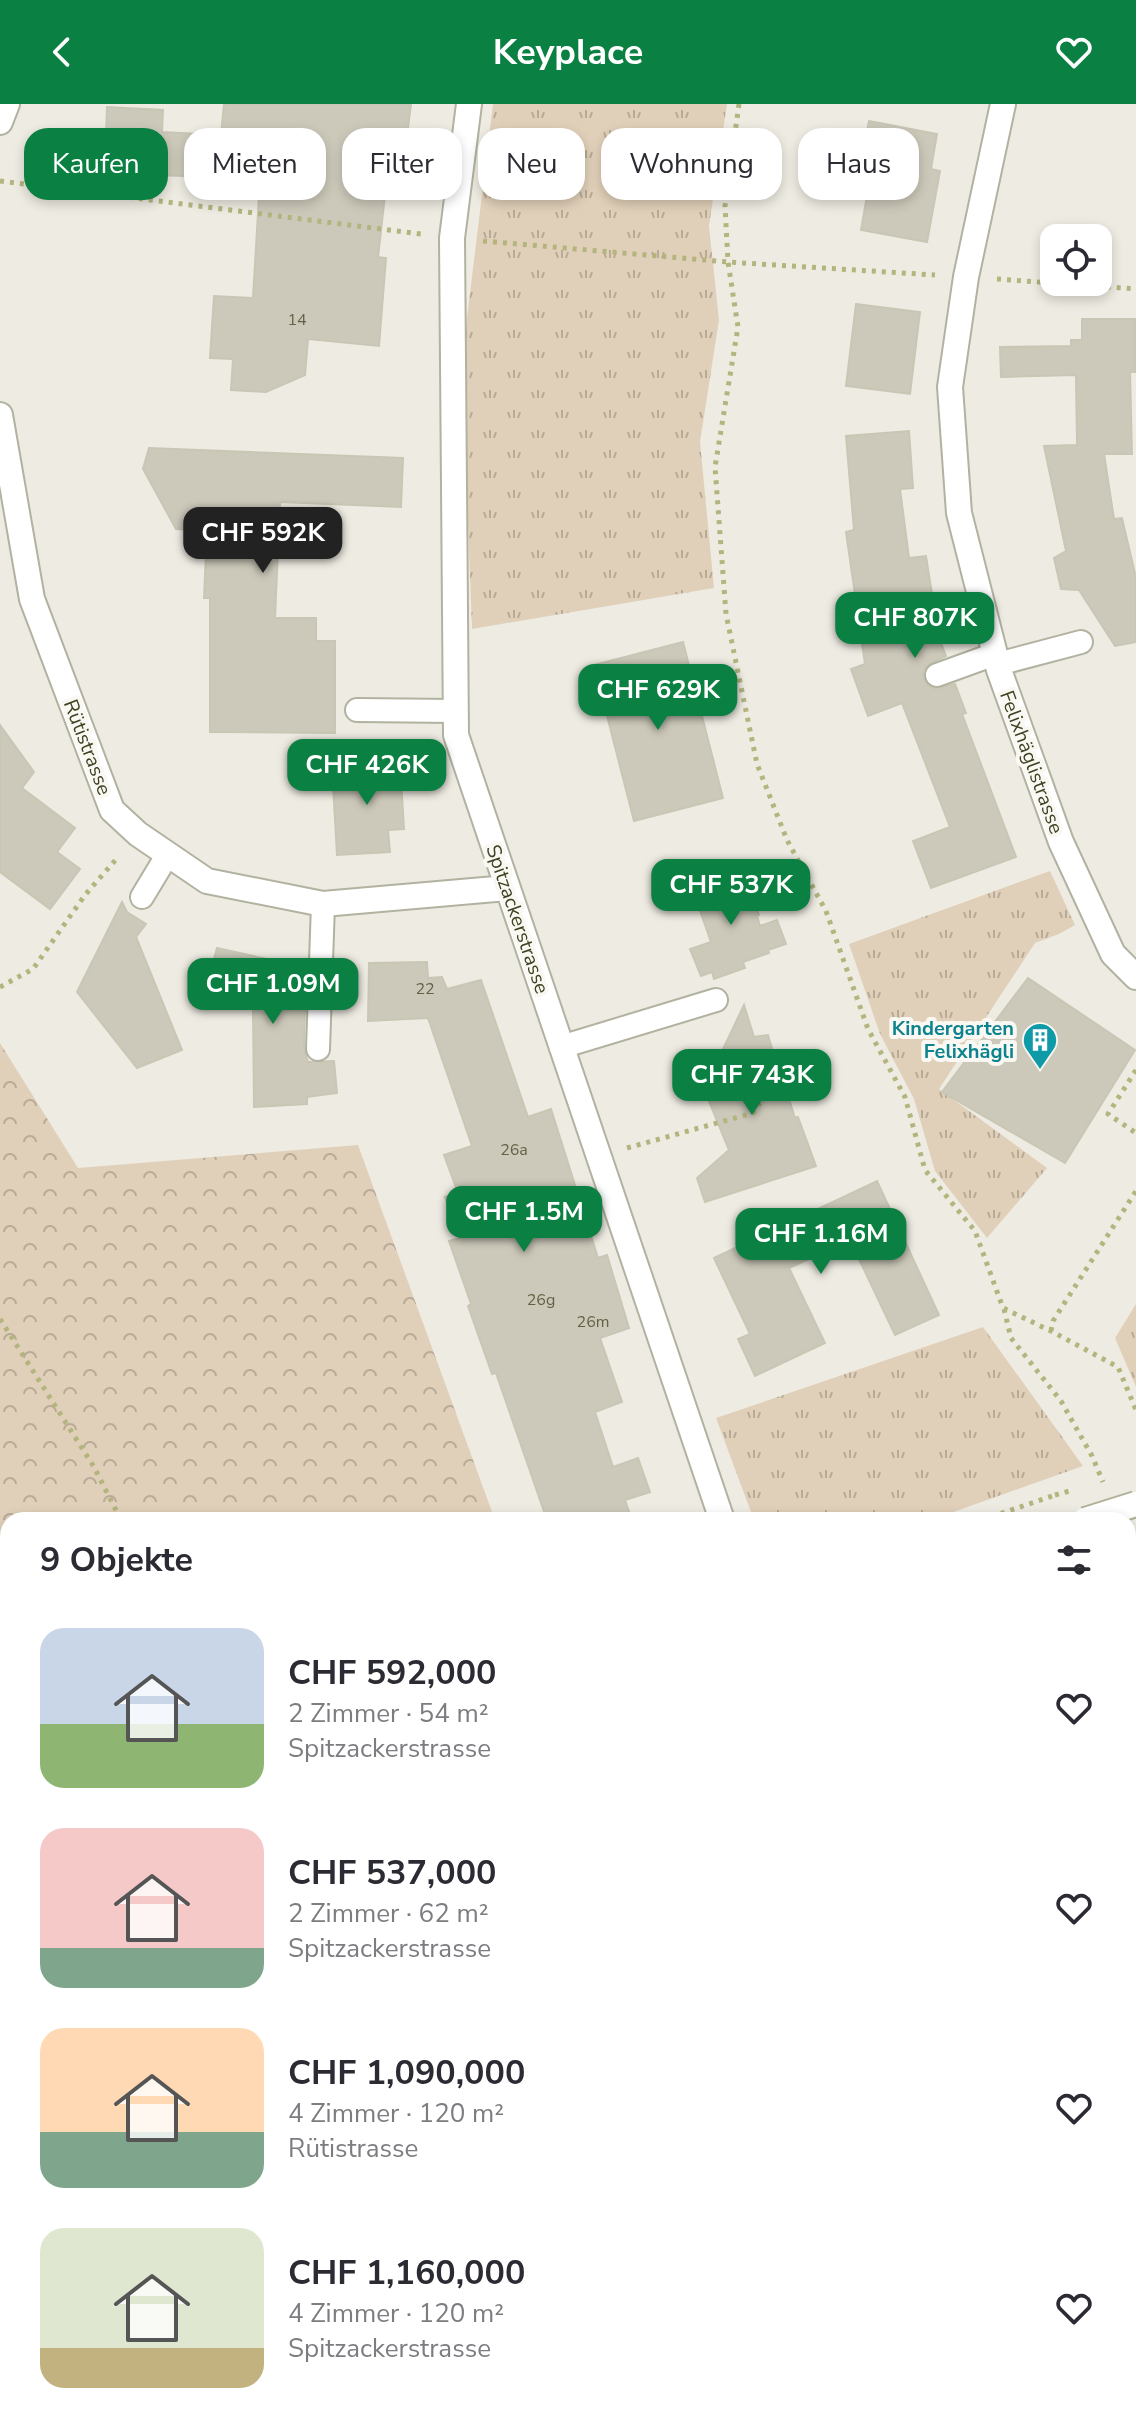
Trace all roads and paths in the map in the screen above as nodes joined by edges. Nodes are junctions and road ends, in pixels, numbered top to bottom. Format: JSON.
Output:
{"nodes":[{"id":1,"x":7,"y":104,"type":"edge"},
{"id":2,"x":469,"y":104,"type":"edge"},
{"id":3,"x":739,"y":104,"type":"edge"},
{"id":4,"x":1003,"y":104,"type":"edge"},
{"id":5,"x":0,"y":122,"type":"edge"},
{"id":6,"x":0,"y":181,"type":"edge"},
{"id":7,"x":452,"y":238,"type":"junction"},
{"id":8,"x":728,"y":262,"type":"junction"},
{"id":9,"x":0,"y":415,"type":"edge"},
{"id":10,"x":2,"y":442,"type":"edge"},
{"id":11,"x":1081,"y":642,"type":"dead end"},
{"id":12,"x":996,"y":659,"type":"junction"},
{"id":13,"x":937,"y":675,"type":"dead end"},
{"id":14,"x":357,"y":710,"type":"dead end"},
{"id":15,"x":455,"y":711,"type":"junction"},
{"id":16,"x":138,"y":834,"type":"junction"},
{"id":17,"x":168,"y":854,"type":"junction"},
{"id":18,"x":507,"y":888,"type":"junction"},
{"id":19,"x":142,"y":897,"type":"dead end"},
{"id":20,"x":323,"y":904,"type":"junction"},
{"id":21,"x":1136,"y":977,"type":"edge"},
{"id":22,"x":0,"y":987,"type":"edge"},
{"id":23,"x":716,"y":1000,"type":"dead end"},
{"id":24,"x":561,"y":1047,"type":"junction"},
{"id":25,"x":318,"y":1049,"type":"dead end"},
{"id":26,"x":1136,"y":1070,"type":"edge"},
{"id":27,"x":760,"y":1103,"type":"dead end"},
{"id":28,"x":1136,"y":1133,"type":"edge"},
{"id":29,"x":598,"y":1156,"type":"junction"},
{"id":30,"x":1136,"y":1191,"type":"edge"},
{"id":31,"x":1003,"y":1308,"type":"junction"},
{"id":32,"x":0,"y":1319,"type":"edge"},
{"id":33,"x":1051,"y":1331,"type":"junction"},
{"id":34,"x":1136,"y":1410,"type":"edge"},
{"id":35,"x":1108,"y":1494,"type":"dead end"},
{"id":36,"x":1055,"y":1495,"type":"dead end"},
{"id":37,"x":1136,"y":1504,"type":"edge"},
{"id":38,"x":117,"y":1512,"type":"edge"},
{"id":39,"x":719,"y":1512,"type":"edge"},
{"id":40,"x":1005,"y":1512,"type":"edge"},
{"id":41,"x":1110,"y":1512,"type":"edge"}],
"edges":[{"from":1,"to":5,"type":"street"},
{"from":2,"to":7,"type":"street","name":"Spitzackerstrasse"},
{"from":3,"to":8,"type":"path"},
{"from":4,"to":12,"type":"street","name":"Felixhäglistrasse"},
{"from":6,"to":7,"type":"path"},
{"from":7,"to":8,"type":"path"},
{"from":7,"to":15,"type":"street","name":"Spitzackerstrasse"},
{"from":8,"to":31,"type":"path"},
{"from":9,"to":10,"type":"street","name":"Rütistrasse"},
{"from":10,"to":16,"type":"street","name":"Rütistrasse"},
{"from":11,"to":12,"type":"lane"},
{"from":12,"to":13,"type":"lane"},
{"from":12,"to":21,"type":"street","name":"Felixhäglistrasse"},
{"from":14,"to":15,"type":"lane"},
{"from":15,"to":18,"type":"street","name":"Spitzackerstrasse"},
{"from":16,"to":17,"type":"street","name":"Rütistrasse"},
{"from":16,"to":22,"type":"path"},
{"from":17,"to":19,"type":"lane"},
{"from":17,"to":20,"type":"street","name":"Rütistrasse"},
{"from":18,"to":20,"type":"street","name":"Rütistrasse"},
{"from":18,"to":24,"type":"street","name":"Spitzackerstrasse"},
{"from":20,"to":25,"type":"lane"},
{"from":23,"to":24,"type":"lane"},
{"from":24,"to":29,"type":"street","name":"Spitzackerstrasse"},
{"from":26,"to":28,"type":"path"},
{"from":27,"to":29,"type":"path"},
{"from":29,"to":39,"type":"street","name":"Spitzackerstrasse"},
{"from":30,"to":33,"type":"path"},
{"from":31,"to":33,"type":"path"},
{"from":31,"to":35,"type":"path"},
{"from":32,"to":38,"type":"path"},
{"from":33,"to":34,"type":"path"},
{"from":36,"to":40,"type":"path"},
{"from":37,"to":41,"type":"street","bridge":true}]}
